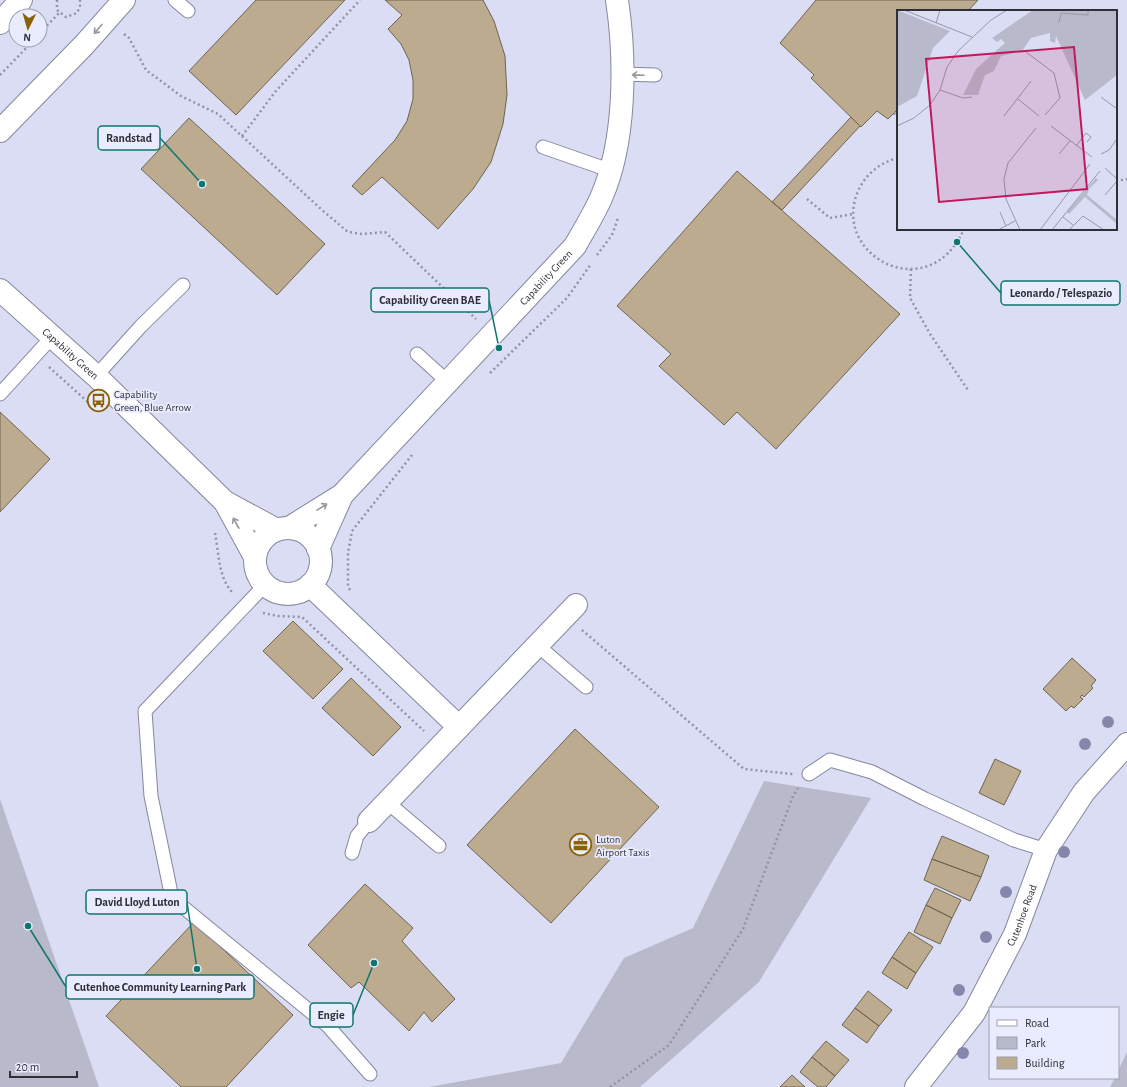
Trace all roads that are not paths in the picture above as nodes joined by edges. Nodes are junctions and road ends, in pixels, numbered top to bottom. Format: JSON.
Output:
{"nodes":[{"id":1,"x":21,"y":0,"type":"edge"},
{"id":2,"x":124,"y":0,"type":"edge"},
{"id":3,"x":176,"y":0,"type":"edge"},
{"id":4,"x":616,"y":0,"type":"edge"},
{"id":5,"x":188,"y":11,"type":"dead end"},
{"id":6,"x":0,"y":23,"type":"edge"},
{"id":7,"x":621,"y":74,"type":"junction"},
{"id":8,"x":655,"y":75,"type":"dead end"},
{"id":9,"x":0,"y":131,"type":"edge"},
{"id":10,"x":543,"y":147,"type":"dead end"},
{"id":11,"x":610,"y":170,"type":"junction"},
{"id":12,"x":183,"y":285,"type":"dead end"},
{"id":13,"x":0,"y":290,"type":"edge"},
{"id":14,"x":52,"y":337,"type":"junction"},
{"id":15,"x":417,"y":354,"type":"dead end"},
{"id":16,"x":96,"y":376,"type":"junction"},
{"id":17,"x":448,"y":382,"type":"junction"},
{"id":18,"x":1,"y":393,"type":"edge"},
{"id":19,"x":342,"y":495,"type":"junction"},
{"id":20,"x":225,"y":502,"type":"junction"},
{"id":21,"x":283,"y":529,"type":"junction"},
{"id":22,"x":318,"y":549,"type":"junction"},
{"id":23,"x":255,"y":557,"type":"junction"},
{"id":24,"x":265,"y":585,"type":"junction"},
{"id":25,"x":310,"y":585,"type":"junction"},
{"id":26,"x":571,"y":610,"type":"road end"},
{"id":27,"x":537,"y":645,"type":"junction"},
{"id":28,"x":586,"y":687,"type":"dead end"},
{"id":29,"x":459,"y":727,"type":"junction"},
{"id":30,"x":1127,"y":744,"type":"edge"},
{"id":31,"x":809,"y":774,"type":"road end"},
{"id":32,"x":387,"y":802,"type":"junction"},
{"id":33,"x":369,"y":821,"type":"joint"},
{"id":34,"x":439,"y":846,"type":"dead end"},
{"id":35,"x":1046,"y":850,"type":"junction"},
{"id":36,"x":352,"y":853,"type":"dead end"},
{"id":37,"x":370,"y":1074,"type":"dead end"},
{"id":38,"x":916,"y":1087,"type":"edge"}],
"edges":[{"from":1,"to":6,"type":"street"},
{"from":2,"to":9,"type":"street","one_way":true},
{"from":3,"to":5,"type":"lane"},
{"from":4,"to":7,"type":"street","name":"Capability Green"},
{"from":8,"to":7,"type":"lane","one_way":true},
{"from":7,"to":11,"type":"street","name":"Capability Green"},
{"from":10,"to":11,"type":"lane"},
{"from":11,"to":17,"type":"street","name":"Capability Green"},
{"from":12,"to":16,"type":"lane"},
{"from":13,"to":14,"type":"street","name":"Capability Green"},
{"from":14,"to":16,"type":"street","name":"Capability Green"},
{"from":14,"to":18,"type":"lane"},
{"from":15,"to":17,"type":"lane"},
{"from":16,"to":20,"type":"street","name":"Capability Green"},
{"from":17,"to":19,"type":"street","name":"Capability Green"},
{"from":21,"to":19,"type":"street","one_way":true},
{"from":19,"to":22,"type":"street"},
{"from":20,"to":21,"type":"street"},
{"from":23,"to":20,"type":"street","one_way":true},
{"from":21,"to":22,"type":"street"},
{"from":21,"to":23,"type":"street"},
{"from":22,"to":25,"type":"street"},
{"from":23,"to":24,"type":"street"},
{"from":24,"to":25,"type":"street"},
{"from":24,"to":37,"type":"lane"},
{"from":25,"to":29,"type":"street"},
{"from":26,"to":27,"type":"street"},
{"from":27,"to":28,"type":"lane"},
{"from":27,"to":29,"type":"street"},
{"from":29,"to":32,"type":"street"},
{"from":30,"to":35,"type":"street","name":"Cutenhoe Road"},
{"from":31,"to":35,"type":"lane"},
{"from":32,"to":33,"type":"street"},
{"from":32,"to":34,"type":"lane"},
{"from":33,"to":36,"type":"lane"},
{"from":35,"to":38,"type":"street","name":"Cutenhoe Road"}]}
